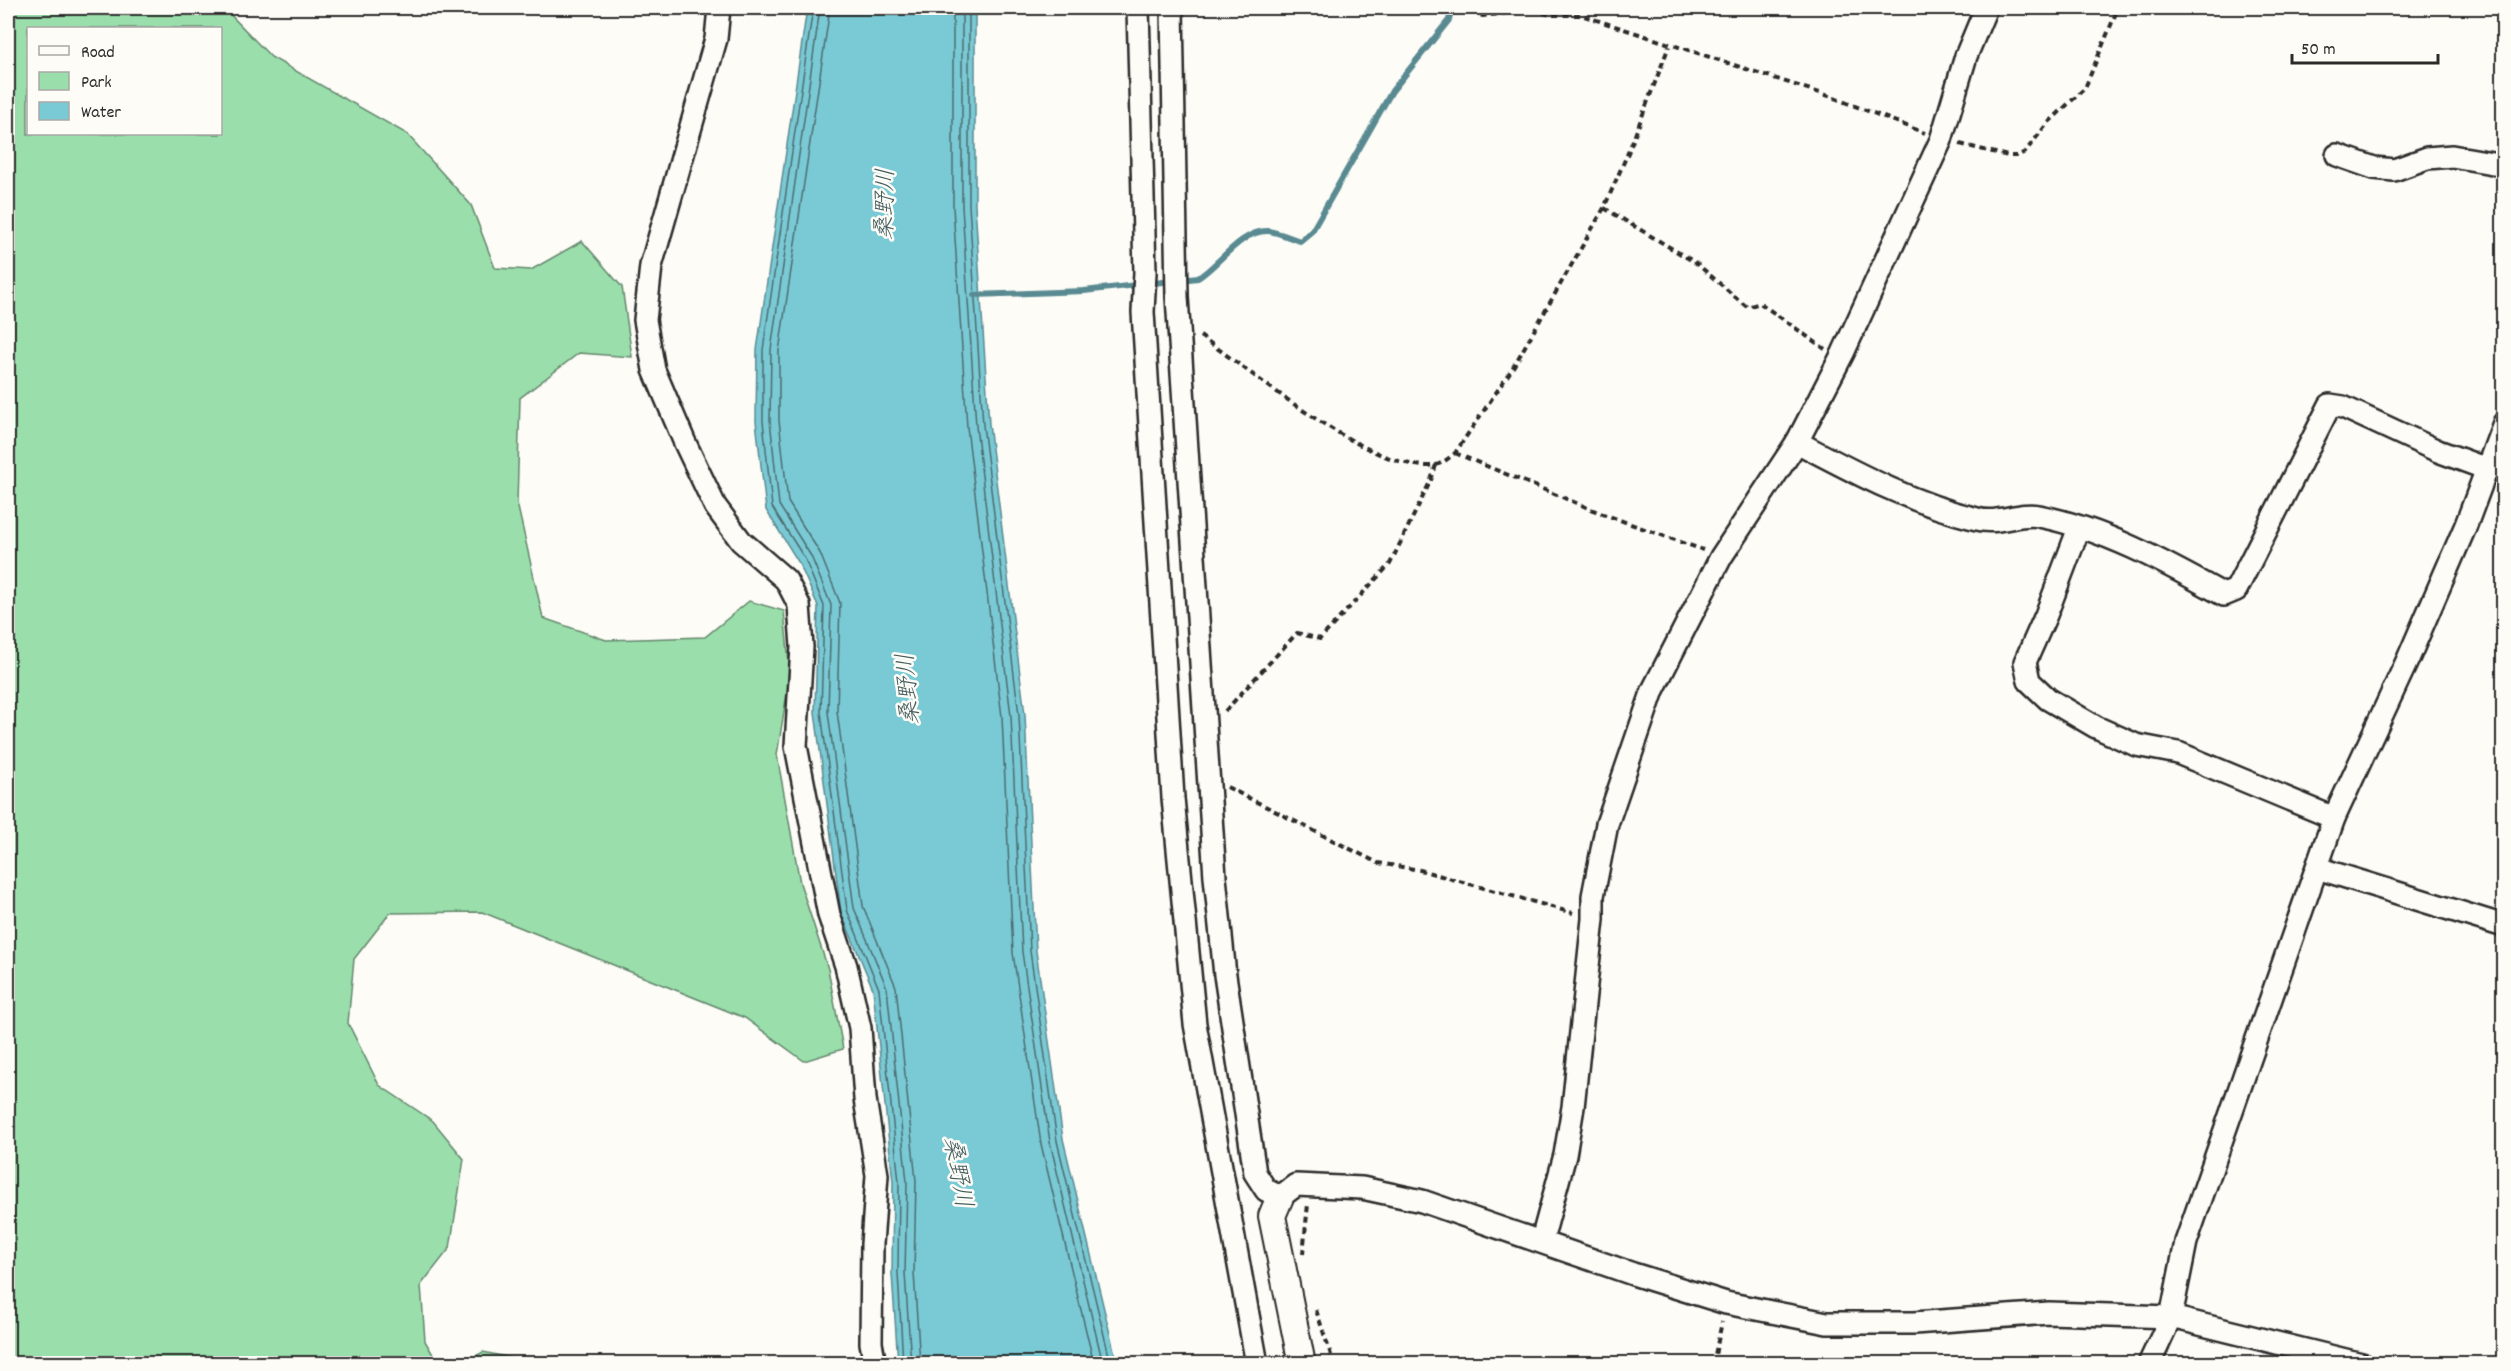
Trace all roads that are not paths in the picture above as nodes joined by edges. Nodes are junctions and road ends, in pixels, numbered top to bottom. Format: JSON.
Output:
{"nodes":[{"id":1,"x":719,"y":8,"type":"edge"},
{"id":2,"x":1138,"y":8,"type":"edge"},
{"id":3,"x":1172,"y":8,"type":"edge"},
{"id":4,"x":1986,"y":8,"type":"edge"},
{"id":5,"x":2337,"y":155,"type":"dead end"},
{"id":6,"x":2504,"y":165,"type":"edge"},
{"id":7,"x":2504,"y":423,"type":"edge"},
{"id":8,"x":1797,"y":442,"type":"junction"},
{"id":9,"x":2487,"y":469,"type":"junction"},
{"id":10,"x":2079,"y":528,"type":"junction"},
{"id":11,"x":2334,"y":818,"type":"junction"},
{"id":12,"x":2317,"y":868,"type":"junction"},
{"id":13,"x":2504,"y":926,"type":"edge"},
{"id":14,"x":1280,"y":1197,"type":"junction"},
{"id":15,"x":1542,"y":1240,"type":"junction"},
{"id":16,"x":2171,"y":1317,"type":"junction"},
{"id":17,"x":875,"y":1364,"type":"edge"},
{"id":18,"x":1257,"y":1364,"type":"edge"},
{"id":19,"x":1302,"y":1364,"type":"edge"},
{"id":20,"x":2149,"y":1364,"type":"edge"},
{"id":21,"x":2362,"y":1364,"type":"edge"}],
"edges":[{"from":1,"to":17,"type":"street"},
{"from":2,"to":18,"type":"street"},
{"from":3,"to":14,"type":"street"},
{"from":4,"to":8,"type":"street"},
{"from":5,"to":6,"type":"street"},
{"from":7,"to":9,"type":"street"},
{"from":8,"to":10,"type":"street"},
{"from":8,"to":15,"type":"street"},
{"from":9,"to":10,"type":"street"},
{"from":9,"to":11,"type":"street"},
{"from":10,"to":11,"type":"street"},
{"from":11,"to":12,"type":"street"},
{"from":12,"to":13,"type":"street"},
{"from":12,"to":16,"type":"street"},
{"from":14,"to":15,"type":"street"},
{"from":14,"to":19,"type":"street"},
{"from":15,"to":16,"type":"street"},
{"from":16,"to":20,"type":"street"},
{"from":16,"to":21,"type":"street"}]}
